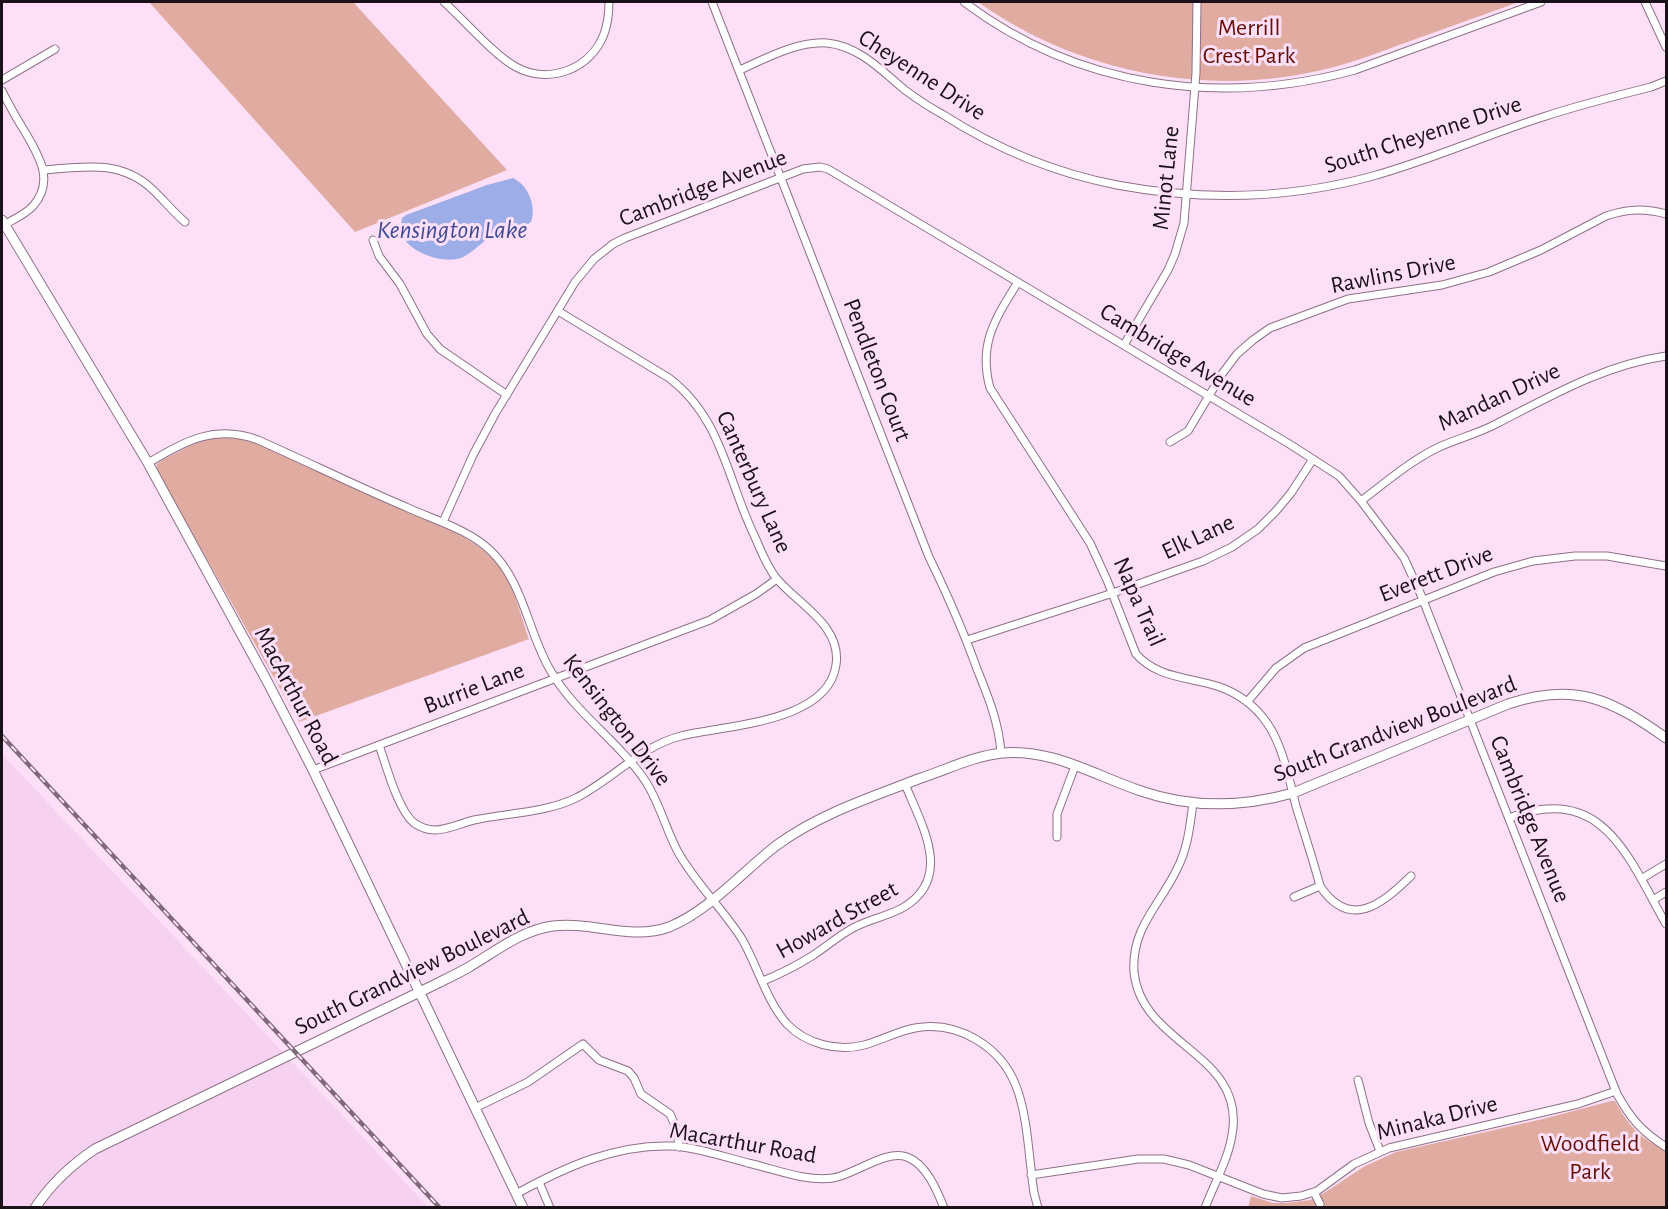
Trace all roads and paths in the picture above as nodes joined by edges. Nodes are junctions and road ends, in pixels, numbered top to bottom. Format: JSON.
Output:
{"nodes":[{"id":1,"x":444,"y":2,"type":"edge"},
{"id":2,"x":609,"y":2,"type":"edge"},
{"id":3,"x":712,"y":2,"type":"edge"},
{"id":4,"x":964,"y":2,"type":"edge"},
{"id":5,"x":1197,"y":2,"type":"edge"},
{"id":6,"x":1540,"y":2,"type":"edge"},
{"id":7,"x":1645,"y":2,"type":"edge"},
{"id":8,"x":1666,"y":46,"type":"edge"},
{"id":9,"x":55,"y":49,"type":"dead end"},
{"id":10,"x":740,"y":70,"type":"junction"},
{"id":11,"x":2,"y":80,"type":"edge"},
{"id":12,"x":1666,"y":81,"type":"edge"},
{"id":13,"x":1194,"y":87,"type":"junction"},
{"id":14,"x":2,"y":91,"type":"edge"},
{"id":15,"x":44,"y":170,"type":"junction"},
{"id":16,"x":781,"y":178,"type":"junction"},
{"id":17,"x":1186,"y":194,"type":"junction"},
{"id":18,"x":1666,"y":214,"type":"edge"},
{"id":19,"x":185,"y":222,"type":"dead end"},
{"id":20,"x":2,"y":224,"type":"edge"},
{"id":21,"x":373,"y":240,"type":"dead end"},
{"id":22,"x":1018,"y":282,"type":"junction"},
{"id":23,"x":558,"y":310,"type":"junction"},
{"id":24,"x":1124,"y":345,"type":"junction"},
{"id":25,"x":1666,"y":357,"type":"edge"},
{"id":26,"x":507,"y":395,"type":"junction"},
{"id":27,"x":1208,"y":396,"type":"junction"},
{"id":28,"x":1170,"y":442,"type":"dead end"},
{"id":29,"x":1313,"y":459,"type":"junction"},
{"id":30,"x":148,"y":463,"type":"junction"},
{"id":31,"x":1361,"y":501,"type":"junction"},
{"id":32,"x":443,"y":522,"type":"junction"},
{"id":33,"x":1666,"y":566,"type":"edge"},
{"id":34,"x":777,"y":579,"type":"junction"},
{"id":35,"x":1113,"y":593,"type":"junction"},
{"id":36,"x":1422,"y":600,"type":"junction"},
{"id":37,"x":966,"y":640,"type":"junction"},
{"id":38,"x":555,"y":679,"type":"junction"},
{"id":39,"x":1247,"y":702,"type":"junction"},
{"id":40,"x":1469,"y":720,"type":"junction"},
{"id":41,"x":1666,"y":738,"type":"edge"},
{"id":42,"x":378,"y":745,"type":"junction"},
{"id":43,"x":1002,"y":753,"type":"junction"},
{"id":44,"x":631,"y":762,"type":"junction"},
{"id":45,"x":1075,"y":766,"type":"junction"},
{"id":46,"x":313,"y":770,"type":"junction"},
{"id":47,"x":905,"y":784,"type":"junction"},
{"id":48,"x":1293,"y":793,"type":"junction"},
{"id":49,"x":1192,"y":802,"type":"junction"},
{"id":50,"x":1509,"y":818,"type":"junction"},
{"id":51,"x":1057,"y":837,"type":"dead end"},
{"id":52,"x":1666,"y":864,"type":"edge"},
{"id":53,"x":1411,"y":876,"type":"dead end"},
{"id":54,"x":1641,"y":879,"type":"junction"},
{"id":55,"x":1320,"y":886,"type":"junction"},
{"id":56,"x":1666,"y":892,"type":"edge"},
{"id":57,"x":1294,"y":897,"type":"dead end"},
{"id":58,"x":712,"y":899,"type":"junction"},
{"id":59,"x":1653,"y":900,"type":"junction"},
{"id":60,"x":1666,"y":924,"type":"edge"},
{"id":61,"x":763,"y":981,"type":"junction"},
{"id":62,"x":419,"y":992,"type":"junction"},
{"id":63,"x":1358,"y":1080,"type":"dead end"},
{"id":64,"x":1616,"y":1091,"type":"junction"},
{"id":65,"x":475,"y":1108,"type":"junction"},
{"id":66,"x":679,"y":1147,"type":"junction"},
{"id":67,"x":1666,"y":1147,"type":"edge"},
{"id":68,"x":1380,"y":1151,"type":"junction"},
{"id":69,"x":1031,"y":1175,"type":"junction"},
{"id":70,"x":1218,"y":1177,"type":"junction"},
{"id":71,"x":539,"y":1182,"type":"junction"},
{"id":72,"x":1314,"y":1192,"type":"junction"},
{"id":73,"x":516,"y":1194,"type":"junction"},
{"id":74,"x":1320,"y":1204,"type":"dead end"},
{"id":75,"x":35,"y":1208,"type":"edge"},
{"id":76,"x":523,"y":1208,"type":"edge"},
{"id":77,"x":550,"y":1208,"type":"edge"},
{"id":78,"x":944,"y":1208,"type":"edge"},
{"id":79,"x":1038,"y":1208,"type":"edge"},
{"id":80,"x":1205,"y":1208,"type":"edge"}],
"edges":[{"from":1,"to":2,"type":"street"},
{"from":3,"to":10,"type":"street","name":"Pendleton Court"},
{"from":4,"to":13,"type":"street"},
{"from":5,"to":13,"type":"street","name":"Minot Lane"},
{"from":6,"to":13,"type":"street"},
{"from":7,"to":8,"type":"street"},
{"from":9,"to":11,"type":"street"},
{"from":10,"to":16,"type":"street","name":"Pendleton Court"},
{"from":10,"to":17,"type":"street","name":"Cheyenne Drive"},
{"from":12,"to":17,"type":"street","name":"South Cheyenne Drive"},
{"from":13,"to":17,"type":"street","name":"Minot Lane"},
{"from":14,"to":15,"type":"street"},
{"from":15,"to":19,"type":"street"},
{"from":15,"to":20,"type":"street"},
{"from":16,"to":22,"type":"street","name":"Cambridge Avenue"},
{"from":16,"to":23,"type":"street","name":"Cambridge Avenue"},
{"from":16,"to":37,"type":"street","name":"Pendleton Court"},
{"from":17,"to":24,"type":"street","name":"Minot Lane"},
{"from":18,"to":27,"type":"street","name":"Rawlins Drive"},
{"from":20,"to":30,"type":"street","name":"MacArthur Road"},
{"from":21,"to":26,"type":"street"},
{"from":22,"to":24,"type":"street","name":"Cambridge Avenue"},
{"from":22,"to":35,"type":"street","name":"Napa Trail"},
{"from":23,"to":26,"type":"street","name":"Cambridge Avenue"},
{"from":23,"to":34,"type":"street","name":"Canterbury Lane"},
{"from":24,"to":27,"type":"street","name":"Cambridge Avenue"},
{"from":25,"to":31,"type":"street","name":"Mandan Drive"},
{"from":26,"to":32,"type":"street","name":"Cambridge Avenue"},
{"from":27,"to":28,"type":"street","name":"Rawlins Drive"},
{"from":27,"to":29,"type":"street","name":"Cambridge Avenue"},
{"from":29,"to":31,"type":"street","name":"Cambridge Avenue"},
{"from":29,"to":35,"type":"street","name":"Elk Lane"},
{"from":30,"to":32,"type":"street","name":"Kensington Drive"},
{"from":30,"to":46,"type":"street","name":"MacArthur Road"},
{"from":31,"to":36,"type":"street","name":"Cambridge Avenue"},
{"from":32,"to":38,"type":"street","name":"Kensington Drive"},
{"from":33,"to":36,"type":"street","name":"Everett Drive"},
{"from":34,"to":38,"type":"street","name":"Burrie Lane"},
{"from":34,"to":44,"type":"street","name":"Canterbury Lane"},
{"from":35,"to":37,"type":"street","name":"Elk Lane"},
{"from":35,"to":39,"type":"street","name":"Napa Trail"},
{"from":36,"to":39,"type":"street","name":"Everett Drive"},
{"from":36,"to":40,"type":"street","name":"Cambridge Avenue"},
{"from":37,"to":43,"type":"street","name":"Pendleton Court"},
{"from":38,"to":42,"type":"street","name":"Burrie Lane"},
{"from":38,"to":44,"type":"street","name":"Kensington Drive"},
{"from":39,"to":48,"type":"street","name":"Napa Trail"},
{"from":40,"to":41,"type":"street","name":"South Grandview Boulevard"},
{"from":40,"to":48,"type":"street","name":"South Grandview Boulevard"},
{"from":40,"to":50,"type":"street","name":"Cambridge Avenue"},
{"from":42,"to":44,"type":"street","name":"Canterbury Lane"},
{"from":42,"to":46,"type":"street","name":"Burrie Lane"},
{"from":43,"to":45,"type":"street","name":"South Grandview Boulevard"},
{"from":43,"to":47,"type":"street","name":"South Grandview Boulevard"},
{"from":44,"to":58,"type":"street","name":"Kensington Drive"},
{"from":45,"to":49,"type":"street","name":"South Grandview Boulevard"},
{"from":45,"to":51,"type":"street"},
{"from":46,"to":62,"type":"street","name":"MacArthur Road"},
{"from":47,"to":58,"type":"street","name":"South Grandview Boulevard"},
{"from":47,"to":61,"type":"street","name":"Howard Street"},
{"from":48,"to":49,"type":"street","name":"South Grandview Boulevard"},
{"from":48,"to":55,"type":"street","name":"Napa Trail"},
{"from":49,"to":70,"type":"street"},
{"from":50,"to":54,"type":"street"},
{"from":50,"to":64,"type":"street","name":"Cambridge Avenue"},
{"from":52,"to":54,"type":"street"},
{"from":53,"to":55,"type":"street"},
{"from":54,"to":59,"type":"street"},
{"from":55,"to":57,"type":"street"},
{"from":56,"to":59,"type":"street"},
{"from":58,"to":61,"type":"street","name":"Kensington Drive"},
{"from":58,"to":62,"type":"street","name":"South Grandview Boulevard"},
{"from":59,"to":60,"type":"street"},
{"from":61,"to":69,"type":"street","name":"Kensington Drive"},
{"from":62,"to":65,"type":"street","name":"MacArthur Road"},
{"from":62,"to":75,"type":"street","name":"South Grandview Boulevard"},
{"from":63,"to":68,"type":"street"},
{"from":64,"to":67,"type":"street","name":"Cambridge Avenue"},
{"from":64,"to":68,"type":"street","name":"Minaka Drive"},
{"from":65,"to":66,"type":"street"},
{"from":65,"to":73,"type":"street","name":"MacArthur Road"},
{"from":66,"to":71,"type":"street","name":"Macarthur Road"},
{"from":66,"to":78,"type":"street","name":"Macarthur Road"},
{"from":68,"to":72,"type":"street","name":"Minaka Drive"},
{"from":69,"to":70,"type":"street","name":"Minaka Drive"},
{"from":69,"to":79,"type":"street","name":"Kensington Drive"},
{"from":70,"to":72,"type":"street","name":"Minaka Drive"},
{"from":70,"to":80,"type":"street"},
{"from":71,"to":73,"type":"street","name":"Macarthur Road"},
{"from":71,"to":77,"type":"street"},
{"from":72,"to":74,"type":"street"},
{"from":73,"to":76,"type":"street","name":"MacArthur Road"}]}
